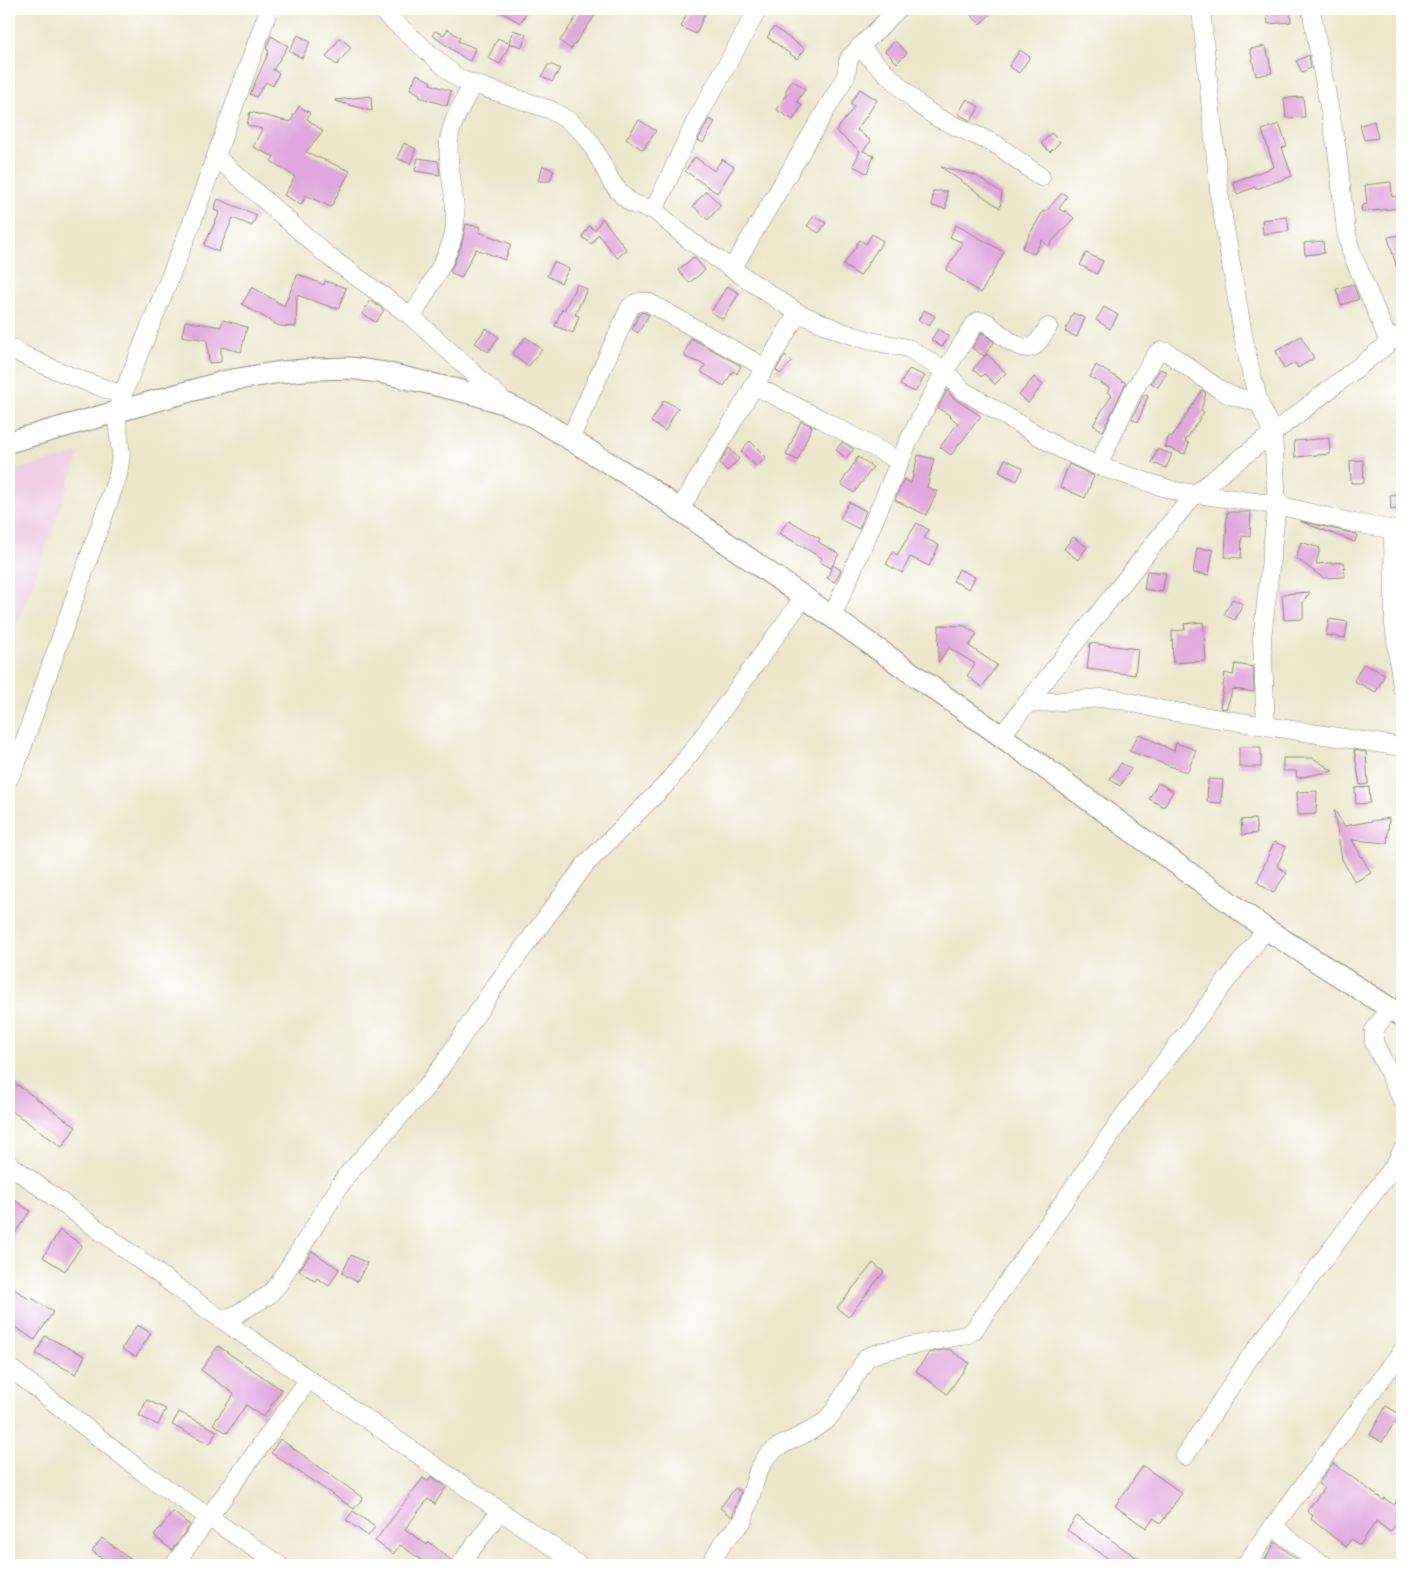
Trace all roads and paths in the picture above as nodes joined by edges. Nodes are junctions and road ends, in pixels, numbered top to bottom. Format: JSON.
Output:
{"nodes":[{"id":1,"x":269,"y":9,"type":"edge"},
{"id":2,"x":383,"y":9,"type":"edge"},
{"id":3,"x":758,"y":9,"type":"edge"},
{"id":4,"x":898,"y":9,"type":"edge"},
{"id":5,"x":1201,"y":9,"type":"edge"},
{"id":6,"x":1311,"y":9,"type":"edge"},
{"id":7,"x":859,"y":48,"type":"junction"},
{"id":8,"x":472,"y":84,"type":"junction"},
{"id":9,"x":216,"y":157,"type":"junction"},
{"id":10,"x":1041,"y":178,"type":"dead end"},
{"id":11,"x":654,"y":210,"type":"junction"},
{"id":12,"x":732,"y":269,"type":"junction"},
{"id":13,"x":798,"y":313,"type":"junction"},
{"id":14,"x":412,"y":317,"type":"junction"},
{"id":15,"x":1048,"y":327,"type":"dead end"},
{"id":16,"x":1396,"y":338,"type":"edge"},
{"id":17,"x":9,"y":347,"type":"edge"},
{"id":18,"x":764,"y":367,"type":"junction"},
{"id":19,"x":945,"y":371,"type":"junction"},
{"id":20,"x":753,"y":385,"type":"junction"},
{"id":21,"x":120,"y":403,"type":"junction"},
{"id":22,"x":1259,"y":403,"type":"junction"},
{"id":23,"x":509,"y":405,"type":"junction"},
{"id":24,"x":1273,"y":434,"type":"junction"},
{"id":25,"x":570,"y":439,"type":"junction"},
{"id":26,"x":9,"y":442,"type":"edge"},
{"id":27,"x":899,"y":461,"type":"junction"},
{"id":28,"x":1098,"y":466,"type":"junction"},
{"id":29,"x":1196,"y":493,"type":"junction"},
{"id":30,"x":1277,"y":505,"type":"junction"},
{"id":31,"x":680,"y":509,"type":"junction"},
{"id":32,"x":1398,"y":531,"type":"edge"},
{"id":33,"x":804,"y":597,"type":"junction"},
{"id":34,"x":832,"y":617,"type":"junction"},
{"id":35,"x":1402,"y":688,"type":"edge"},
{"id":36,"x":1026,"y":704,"type":"junction"},
{"id":37,"x":1266,"y":725,"type":"junction"},
{"id":38,"x":1001,"y":736,"type":"junction"},
{"id":39,"x":1402,"y":747,"type":"edge"},
{"id":40,"x":9,"y":779,"type":"edge"},
{"id":41,"x":1266,"y":929,"type":"junction"},
{"id":42,"x":1396,"y":1012,"type":"edge"},
{"id":43,"x":1402,"y":1100,"type":"edge"},
{"id":44,"x":1402,"y":1151,"type":"edge"},
{"id":45,"x":9,"y":1164,"type":"edge"},
{"id":46,"x":225,"y":1321,"type":"junction"},
{"id":47,"x":1402,"y":1351,"type":"edge"},
{"id":48,"x":9,"y":1366,"type":"edge"},
{"id":49,"x":309,"y":1379,"type":"junction"},
{"id":50,"x":1185,"y":1456,"type":"dead end"},
{"id":51,"x":500,"y":1511,"type":"junction"},
{"id":52,"x":210,"y":1516,"type":"junction"},
{"id":53,"x":1273,"y":1526,"type":"junction"},
{"id":54,"x":1318,"y":1564,"type":"edge"},
{"id":55,"x":174,"y":1565,"type":"edge"},
{"id":56,"x":279,"y":1565,"type":"edge"},
{"id":57,"x":460,"y":1565,"type":"edge"},
{"id":58,"x":579,"y":1565,"type":"edge"},
{"id":59,"x":710,"y":1565,"type":"edge"},
{"id":60,"x":1245,"y":1565,"type":"edge"}],
"edges":[{"from":1,"to":9,"type":"street"},
{"from":2,"to":8,"type":"street"},
{"from":3,"to":11,"type":"street"},
{"from":4,"to":7,"type":"street"},
{"from":5,"to":22,"type":"street"},
{"from":6,"to":16,"type":"street"},
{"from":7,"to":10,"type":"street"},
{"from":7,"to":12,"type":"street"},
{"from":8,"to":11,"type":"street"},
{"from":8,"to":14,"type":"street"},
{"from":9,"to":14,"type":"street"},
{"from":9,"to":21,"type":"street"},
{"from":11,"to":12,"type":"street"},
{"from":12,"to":13,"type":"street"},
{"from":13,"to":18,"type":"street"},
{"from":13,"to":19,"type":"street"},
{"from":14,"to":23,"type":"street"},
{"from":15,"to":19,"type":"street"},
{"from":16,"to":24,"type":"street"},
{"from":17,"to":21,"type":"street"},
{"from":18,"to":20,"type":"street"},
{"from":18,"to":25,"type":"street"},
{"from":19,"to":27,"type":"street"},
{"from":19,"to":28,"type":"street"},
{"from":20,"to":27,"type":"street"},
{"from":20,"to":31,"type":"street"},
{"from":21,"to":23,"type":"street"},
{"from":21,"to":26,"type":"street"},
{"from":21,"to":40,"type":"street"},
{"from":22,"to":24,"type":"street"},
{"from":22,"to":28,"type":"street"},
{"from":23,"to":25,"type":"street"},
{"from":24,"to":29,"type":"street"},
{"from":24,"to":30,"type":"street"},
{"from":25,"to":31,"type":"street"},
{"from":27,"to":34,"type":"street"},
{"from":28,"to":29,"type":"street"},
{"from":29,"to":30,"type":"street"},
{"from":29,"to":36,"type":"street"},
{"from":30,"to":32,"type":"street"},
{"from":30,"to":37,"type":"street"},
{"from":31,"to":33,"type":"street"},
{"from":32,"to":35,"type":"street"},
{"from":33,"to":34,"type":"street"},
{"from":33,"to":46,"type":"street"},
{"from":34,"to":38,"type":"street"},
{"from":36,"to":37,"type":"street"},
{"from":36,"to":38,"type":"street"},
{"from":37,"to":39,"type":"street"},
{"from":38,"to":41,"type":"street"},
{"from":41,"to":42,"type":"street"},
{"from":41,"to":59,"type":"street"},
{"from":42,"to":43,"type":"street"},
{"from":44,"to":50,"type":"street"},
{"from":45,"to":46,"type":"street"},
{"from":46,"to":49,"type":"street"},
{"from":47,"to":53,"type":"street"},
{"from":48,"to":52,"type":"street"},
{"from":49,"to":51,"type":"street"},
{"from":49,"to":52,"type":"street"},
{"from":51,"to":57,"type":"street"},
{"from":51,"to":58,"type":"street"},
{"from":52,"to":55,"type":"street"},
{"from":52,"to":56,"type":"street"},
{"from":53,"to":54,"type":"street"},
{"from":53,"to":60,"type":"street"}]}
